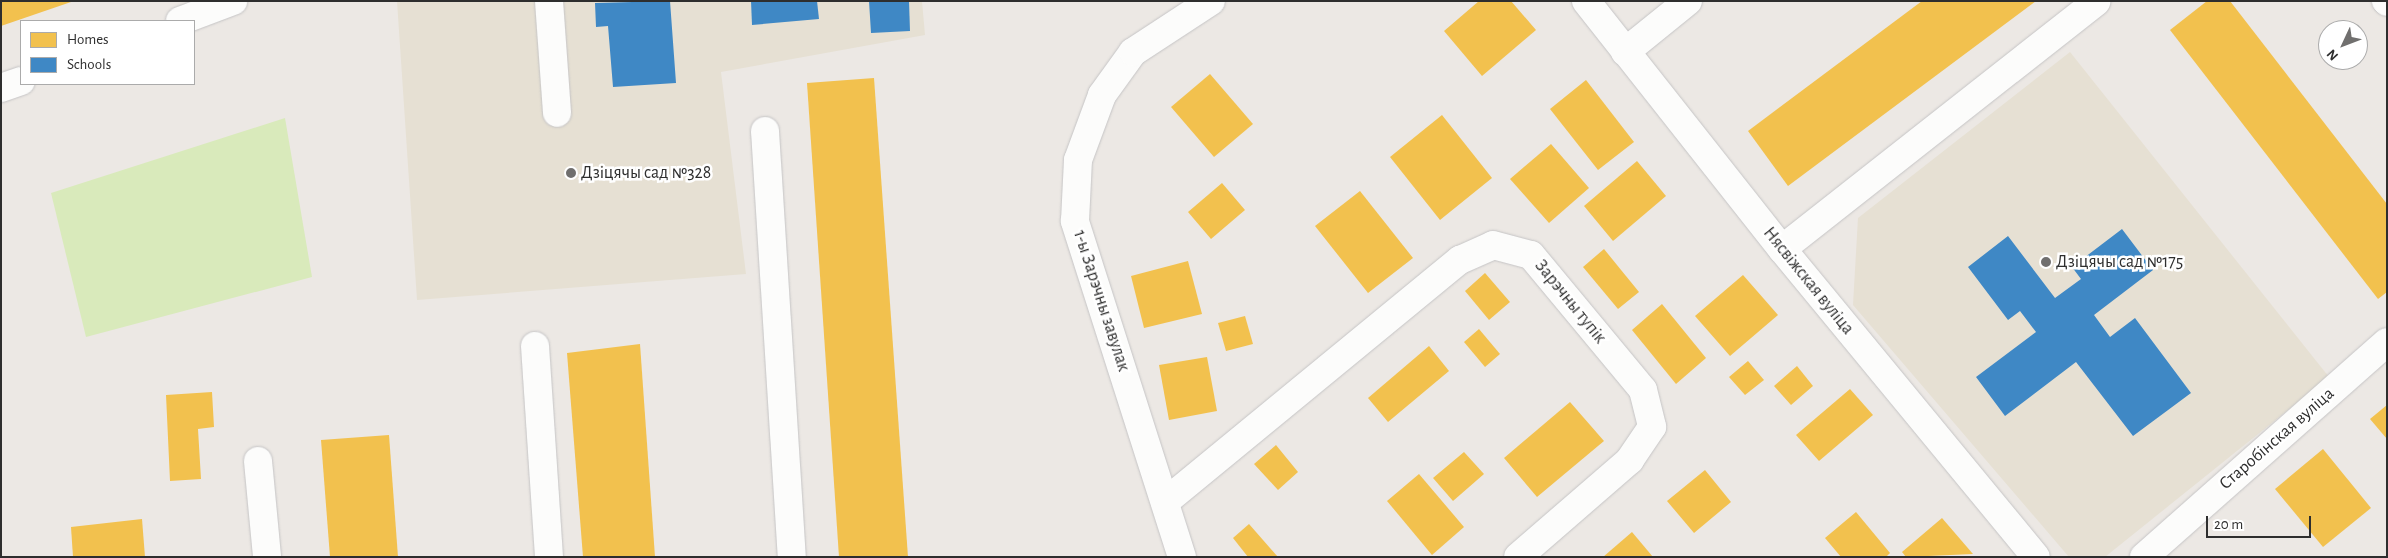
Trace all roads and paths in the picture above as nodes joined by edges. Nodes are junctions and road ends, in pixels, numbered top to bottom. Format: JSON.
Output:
{"nodes":[{"id":1,"x":233,"y":1,"type":"edge"},
{"id":2,"x":549,"y":1,"type":"edge"},
{"id":3,"x":1211,"y":1,"type":"edge"},
{"id":4,"x":1586,"y":1,"type":"edge"},
{"id":5,"x":1688,"y":1,"type":"edge"},
{"id":6,"x":2096,"y":2,"type":"edge"},
{"id":7,"x":183,"y":20,"type":"edge"},
{"id":8,"x":1625,"y":52,"type":"junction"},
{"id":9,"x":20,"y":80,"type":"edge"},
{"id":10,"x":1,"y":88,"type":"edge"},
{"id":11,"x":557,"y":113,"type":"dead end"},
{"id":12,"x":765,"y":130,"type":"dead end"},
{"id":13,"x":1782,"y":249,"type":"junction"},
{"id":14,"x":2387,"y":342,"type":"edge"},
{"id":15,"x":535,"y":346,"type":"dead end"},
{"id":16,"x":258,"y":461,"type":"dead end"},
{"id":17,"x":1164,"y":502,"type":"junction"},
{"id":18,"x":266,"y":557,"type":"edge"},
{"id":19,"x":549,"y":557,"type":"edge"},
{"id":20,"x":792,"y":557,"type":"edge"},
{"id":21,"x":1182,"y":557,"type":"edge"},
{"id":22,"x":1518,"y":557,"type":"edge"},
{"id":23,"x":2036,"y":557,"type":"edge"},
{"id":24,"x":2144,"y":557,"type":"edge"}],
"edges":[{"from":1,"to":7,"type":"street"},
{"from":2,"to":11,"type":"street"},
{"from":3,"to":17,"type":"street","name":"1-ы Зарэчны завулак"},
{"from":4,"to":8,"type":"street","name":"Нясвіжская вуліца"},
{"from":5,"to":8,"type":"street"},
{"from":6,"to":13,"type":"street"},
{"from":8,"to":13,"type":"street","name":"Нясвіжская вуліца"},
{"from":9,"to":10,"type":"street"},
{"from":12,"to":20,"type":"street"},
{"from":13,"to":23,"type":"street","name":"Нясвіжская вуліца"},
{"from":14,"to":24,"type":"street","name":"Старобінская вуліца"},
{"from":15,"to":19,"type":"street"},
{"from":16,"to":18,"type":"street"},
{"from":17,"to":21,"type":"street","name":"1-ы Зарэчны завулак"},
{"from":17,"to":22,"type":"street","name":"Зарэчны тупік"}]}
